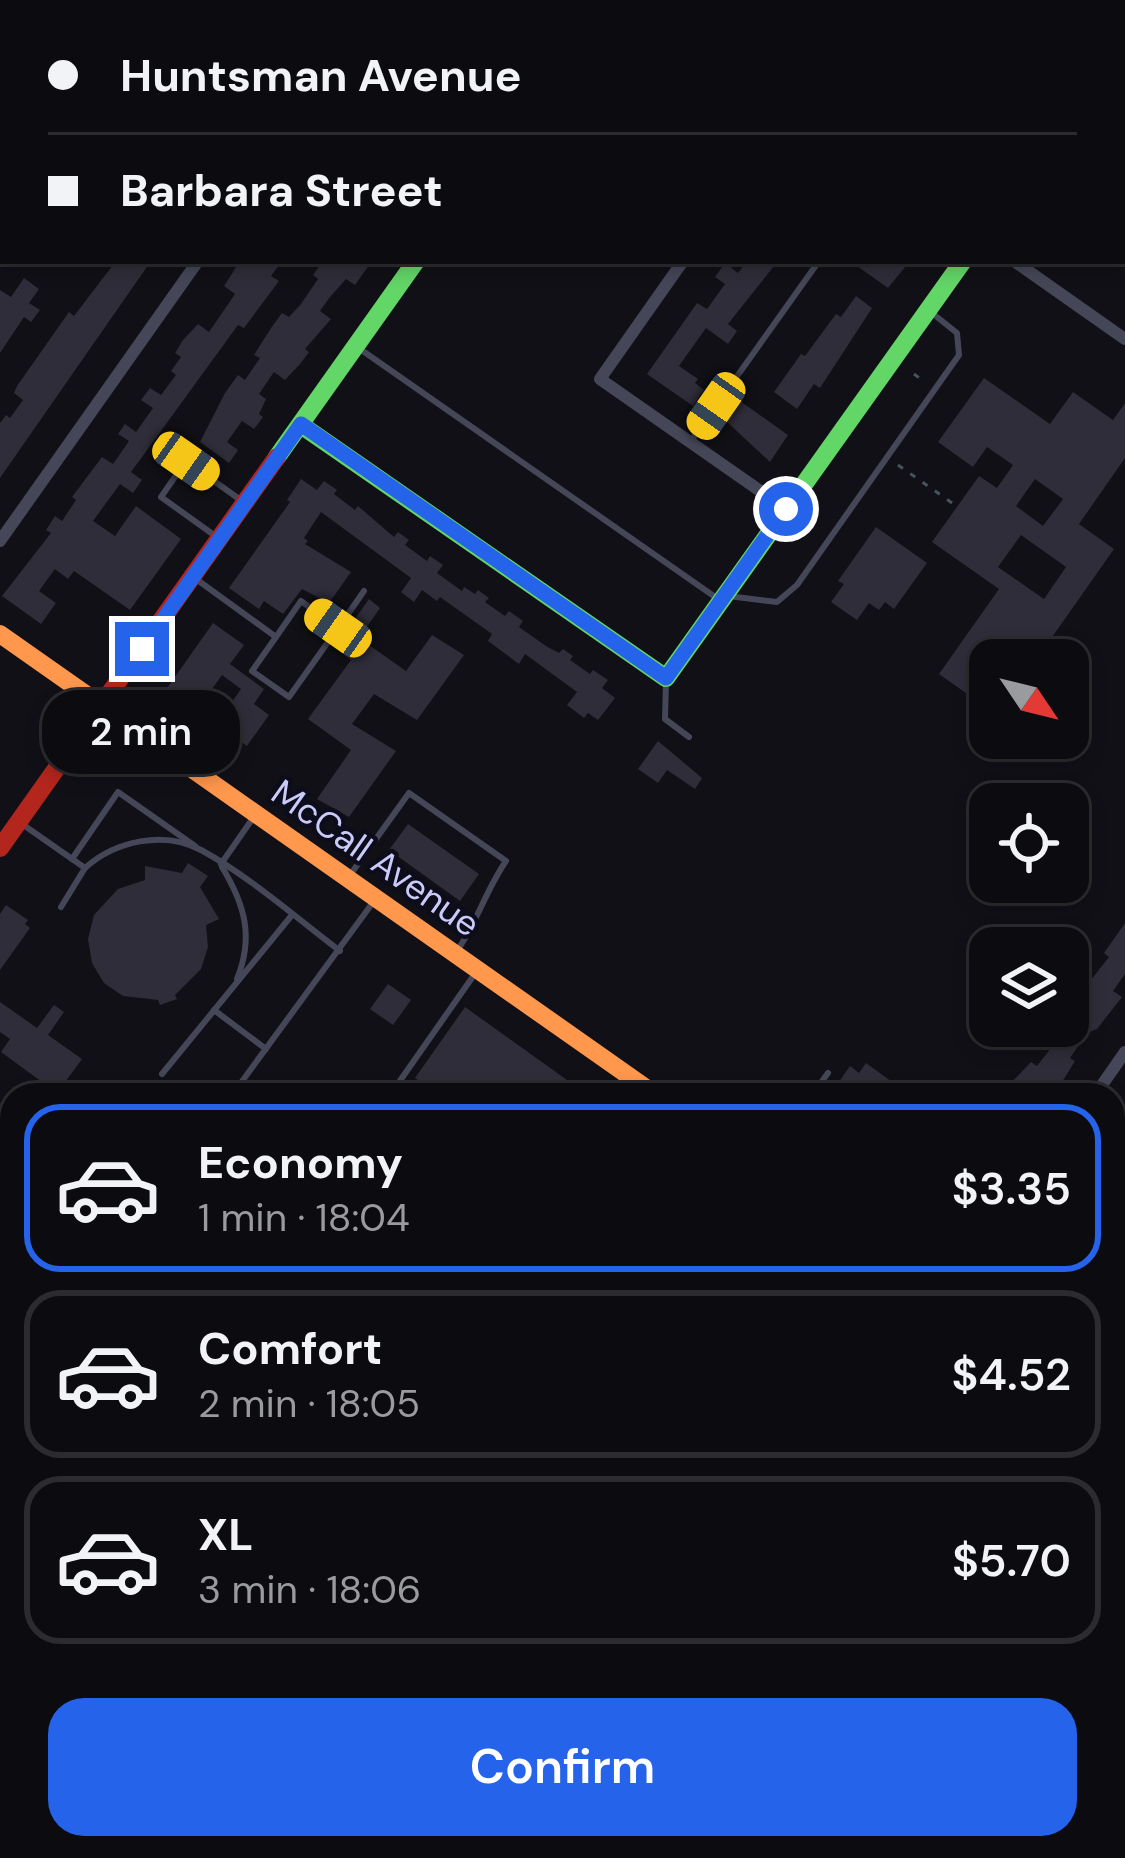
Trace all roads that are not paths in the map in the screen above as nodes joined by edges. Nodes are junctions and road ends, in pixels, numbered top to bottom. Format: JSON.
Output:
{"nodes":[{"id":1,"x":196,"y":264,"type":"edge"},
{"id":2,"x":414,"y":264,"type":"edge"},
{"id":3,"x":681,"y":264,"type":"edge"},
{"id":4,"x":817,"y":264,"type":"edge"},
{"id":5,"x":962,"y":264,"type":"edge"},
{"id":6,"x":1018,"y":264,"type":"edge"},
{"id":7,"x":928,"y":311,"type":"junction"},
{"id":8,"x":1125,"y":338,"type":"edge"},
{"id":9,"x":356,"y":346,"type":"junction"},
{"id":10,"x":301,"y":424,"type":"junction"},
{"id":11,"x":691,"y":441,"type":"junction"},
{"id":12,"x":245,"y":503,"type":"junction"},
{"id":13,"x":786,"y":509,"type":"junction"},
{"id":14,"x":220,"y":539,"type":"junction"},
{"id":15,"x":0,"y":541,"type":"edge"},
{"id":16,"x":194,"y":577,"type":"junction"},
{"id":17,"x":364,"y":591,"type":"dead end"},
{"id":18,"x":723,"y":598,"type":"junction"},
{"id":19,"x":338,"y":628,"type":"junction"},
{"id":20,"x":0,"y":634,"type":"edge"},
{"id":21,"x":276,"y":637,"type":"junction"},
{"id":22,"x":666,"y":678,"type":"junction"},
{"id":23,"x":101,"y":706,"type":"junction"},
{"id":24,"x":689,"y":737,"type":"dead end"},
{"id":25,"x":256,"y":813,"type":"junction"},
{"id":26,"x":19,"y":822,"type":"junction"},
{"id":27,"x":0,"y":848,"type":"edge"},
{"id":28,"x":198,"y":848,"type":"junction"},
{"id":29,"x":72,"y":859,"type":"junction"},
{"id":30,"x":220,"y":864,"type":"junction"},
{"id":31,"x":86,"y":868,"type":"junction"},
{"id":32,"x":348,"y":878,"type":"junction"},
{"id":33,"x":376,"y":898,"type":"junction"},
{"id":34,"x":61,"y":908,"type":"dead end"},
{"id":35,"x":292,"y":914,"type":"junction"},
{"id":36,"x":340,"y":951,"type":"junction"},
{"id":37,"x":455,"y":954,"type":"junction"},
{"id":38,"x":477,"y":970,"type":"junction"},
{"id":39,"x":226,"y":995,"type":"junction"},
{"id":40,"x":214,"y":1010,"type":"junction"},
{"id":41,"x":266,"y":1049,"type":"junction"},
{"id":42,"x":1125,"y":1052,"type":"edge"},
{"id":43,"x":828,"y":1073,"type":"dead end"},
{"id":44,"x":162,"y":1074,"type":"dead end"},
{"id":45,"x":241,"y":1083,"type":"edge"},
{"id":46,"x":399,"y":1083,"type":"edge"},
{"id":47,"x":639,"y":1083,"type":"edge"},
{"id":48,"x":821,"y":1083,"type":"edge"},
{"id":49,"x":1103,"y":1083,"type":"edge"}],
"edges":[{"from":1,"to":15,"type":"street"},
{"from":2,"to":9,"type":"street"},
{"from":3,"to":11,"type":"street"},
{"from":4,"to":11,"type":"lane"},
{"from":5,"to":7,"type":"street"},
{"from":6,"to":8,"type":"street"},
{"from":7,"to":13,"type":"street"},
{"from":7,"to":18,"type":"lane"},
{"from":9,"to":10,"type":"street"},
{"from":9,"to":18,"type":"lane"},
{"from":10,"to":12,"type":"street"},
{"from":10,"to":22,"type":"street"},
{"from":11,"to":13,"type":"street"},
{"from":12,"to":14,"type":"street"},
{"from":12,"to":14,"type":"lane"},
{"from":13,"to":18,"type":"street"},
{"from":14,"to":16,"type":"street"},
{"from":16,"to":21,"type":"lane"},
{"from":16,"to":23,"type":"street"},
{"from":17,"to":19,"type":"lane"},
{"from":18,"to":22,"type":"street"},
{"from":19,"to":21,"type":"lane"},
{"from":19,"to":21,"type":"lane"},
{"from":20,"to":23,"type":"street","name":"McCall Avenue"},
{"from":22,"to":24,"type":"lane"},
{"from":23,"to":25,"type":"street","name":"McCall Avenue"},
{"from":23,"to":26,"type":"street"},
{"from":25,"to":30,"type":"lane"},
{"from":25,"to":32,"type":"street","name":"McCall Avenue"},
{"from":26,"to":27,"type":"street"},
{"from":26,"to":29,"type":"lane"},
{"from":28,"to":29,"type":"lane"},
{"from":28,"to":30,"type":"lane"},
{"from":28,"to":31,"type":"lane"},
{"from":29,"to":31,"type":"lane"},
{"from":30,"to":35,"type":"lane"},
{"from":30,"to":39,"type":"lane"},
{"from":31,"to":34,"type":"lane"},
{"from":32,"to":33,"type":"street","name":"McCall Avenue"},
{"from":32,"to":37,"type":"lane"},
{"from":33,"to":36,"type":"lane"},
{"from":33,"to":37,"type":"street","name":"McCall Avenue"},
{"from":35,"to":36,"type":"lane"},
{"from":35,"to":39,"type":"lane"},
{"from":36,"to":41,"type":"lane"},
{"from":37,"to":38,"type":"street","name":"McCall Avenue"},
{"from":38,"to":46,"type":"lane"},
{"from":38,"to":47,"type":"street","name":"McCall Avenue"},
{"from":39,"to":40,"type":"lane"},
{"from":40,"to":41,"type":"lane"},
{"from":40,"to":44,"type":"lane"},
{"from":41,"to":45,"type":"lane"},
{"from":42,"to":49,"type":"street"},
{"from":43,"to":48,"type":"lane"}]}
